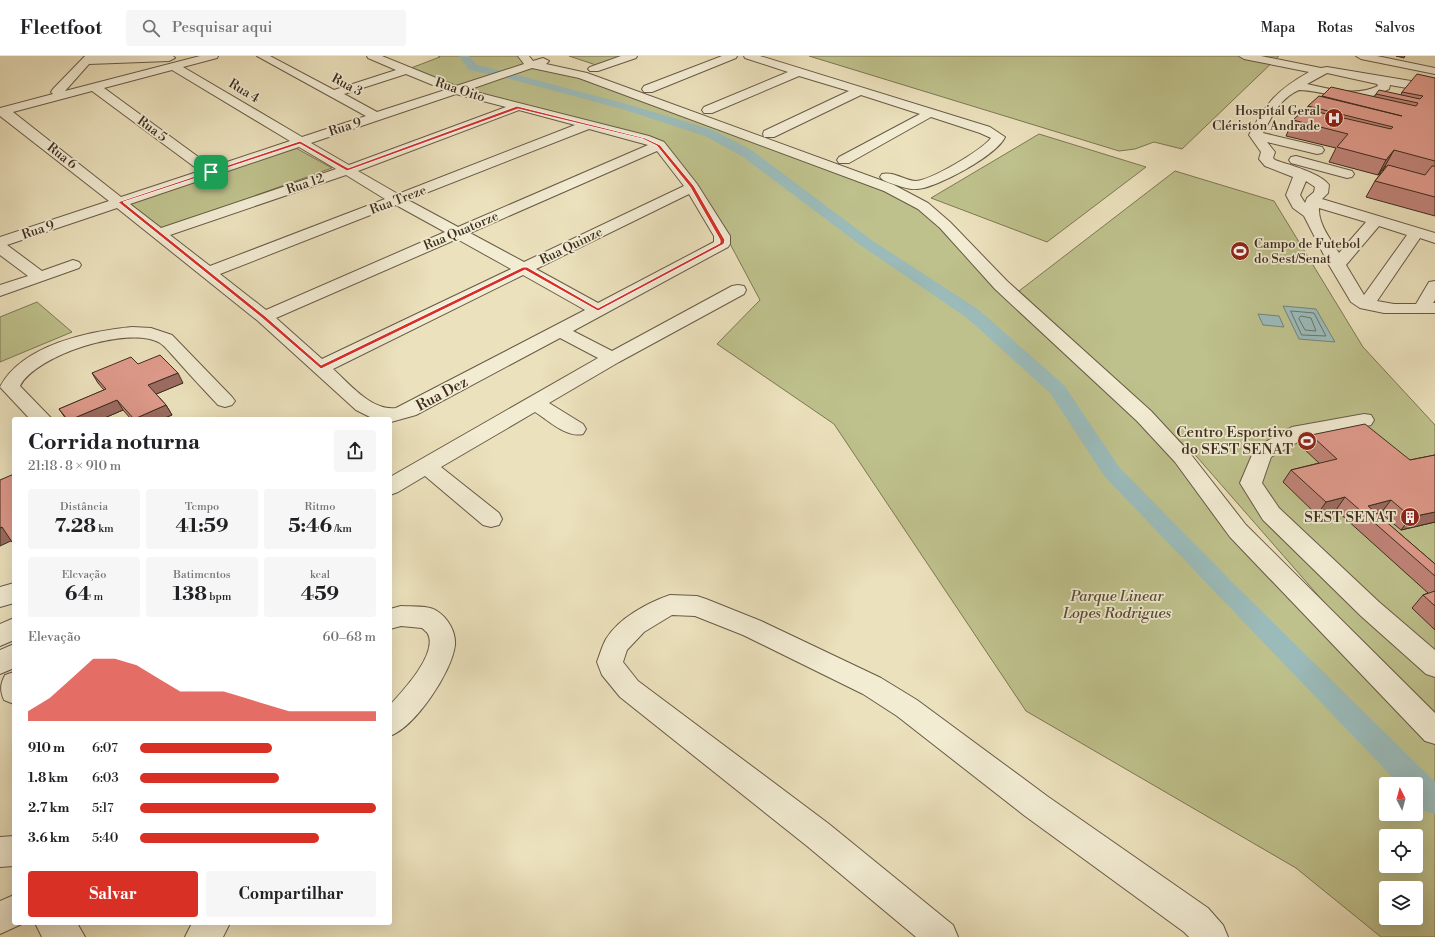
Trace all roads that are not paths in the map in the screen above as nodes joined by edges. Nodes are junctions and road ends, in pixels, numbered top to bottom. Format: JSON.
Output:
{"nodes":[{"id":1,"x":213,"y":56,"type":"edge"},
{"id":2,"x":262,"y":56,"type":"edge"},
{"id":3,"x":372,"y":56,"type":"edge"},
{"id":4,"x":630,"y":56,"type":"edge"},
{"id":5,"x":732,"y":56,"type":"edge"},
{"id":6,"x":749,"y":56,"type":"edge"},
{"id":7,"x":1244,"y":56,"type":"edge"},
{"id":8,"x":1361,"y":56,"type":"edge"},
{"id":9,"x":188,"y":57,"type":"edge"},
{"id":10,"x":562,"y":57,"type":"edge"},
{"id":11,"x":89,"y":59,"type":"edge"},
{"id":12,"x":527,"y":61,"type":"edge"},
{"id":13,"x":173,"y":66,"type":"junction"},
{"id":14,"x":594,"y":69,"type":"junction"},
{"id":15,"x":406,"y":70,"type":"junction"},
{"id":16,"x":1320,"y":71,"type":"junction"},
{"id":17,"x":1435,"y":71,"type":"edge"},
{"id":18,"x":798,"y":72,"type":"junction"},
{"id":19,"x":1382,"y":81,"type":"junction"},
{"id":20,"x":1297,"y":86,"type":"junction"},
{"id":21,"x":94,"y":87,"type":"junction"},
{"id":22,"x":648,"y":89,"type":"junction"},
{"id":23,"x":1435,"y":89,"type":"edge"},
{"id":24,"x":455,"y":90,"type":"junction"},
{"id":25,"x":859,"y":91,"type":"junction"},
{"id":26,"x":60,"y":93,"type":"junction"},
{"id":27,"x":333,"y":94,"type":"junction"},
{"id":28,"x":517,"y":108,"type":"junction"},
{"id":29,"x":1,"y":110,"type":"edge"},
{"id":30,"x":708,"y":110,"type":"junction"},
{"id":31,"x":930,"y":113,"type":"junction"},
{"id":32,"x":377,"y":117,"type":"junction"},
{"id":33,"x":587,"y":125,"type":"junction"},
{"id":34,"x":770,"y":134,"type":"junction"},
{"id":35,"x":1255,"y":135,"type":"junction"},
{"id":36,"x":300,"y":142,"type":"junction"},
{"id":37,"x":659,"y":145,"type":"junction"},
{"id":38,"x":1317,"y":150,"type":"edge"},
{"id":39,"x":844,"y":160,"type":"junction"},
{"id":40,"x":1291,"y":165,"type":"junction"},
{"id":41,"x":347,"y":170,"type":"junction"},
{"id":42,"x":211,"y":172,"type":"junction"},
{"id":43,"x":1347,"y":174,"type":"edge"},
{"id":44,"x":1301,"y":175,"type":"junction"},
{"id":45,"x":692,"y":187,"type":"junction"},
{"id":46,"x":398,"y":200,"type":"junction"},
{"id":47,"x":120,"y":202,"type":"junction"},
{"id":48,"x":1311,"y":207,"type":"junction"},
{"id":49,"x":1406,"y":214,"type":"edge"},
{"id":50,"x":1376,"y":220,"type":"junction"},
{"id":51,"x":1397,"y":227,"type":"junction"},
{"id":52,"x":456,"y":232,"type":"junction"},
{"id":53,"x":1416,"y":233,"type":"junction"},
{"id":54,"x":159,"y":234,"type":"junction"},
{"id":55,"x":1435,"y":238,"type":"edge"},
{"id":56,"x":0,"y":242,"type":"edge"},
{"id":57,"x":0,"y":247,"type":"edge"},
{"id":58,"x":73,"y":265,"type":"dead end"},
{"id":59,"x":1337,"y":265,"type":"junction"},
{"id":60,"x":525,"y":268,"type":"junction"},
{"id":61,"x":208,"y":273,"type":"junction"},
{"id":62,"x":40,"y":277,"type":"junction"},
{"id":63,"x":1435,"y":286,"type":"edge"},
{"id":64,"x":738,"y":290,"type":"dead end"},
{"id":65,"x":0,"y":291,"type":"edge"},
{"id":66,"x":1366,"y":304,"type":"junction"},
{"id":67,"x":1428,"y":308,"type":"edge"},
{"id":68,"x":598,"y":310,"type":"junction"},
{"id":69,"x":264,"y":317,"type":"junction"},
{"id":70,"x":560,"y":331,"type":"junction"},
{"id":71,"x":612,"y":358,"type":"junction"},
{"id":72,"x":321,"y":367,"type":"junction"},
{"id":73,"x":5,"y":389,"type":"edge"},
{"id":74,"x":225,"y":401,"type":"dead end"},
{"id":75,"x":535,"y":403,"type":"junction"},
{"id":76,"x":40,"y":417,"type":"edge"},
{"id":77,"x":1364,"y":420,"type":"dead end"},
{"id":78,"x":576,"y":429,"type":"dead end"},
{"id":79,"x":427,"y":466,"type":"junction"},
{"id":80,"x":392,"y":486,"type":"edge"},
{"id":81,"x":491,"y":519,"type":"dead end"},
{"id":82,"x":12,"y":594,"type":"edge"},
{"id":83,"x":0,"y":597,"type":"edge"},
{"id":84,"x":392,"y":618,"type":"edge"},
{"id":85,"x":12,"y":629,"type":"edge"},
{"id":86,"x":0,"y":636,"type":"edge"},
{"id":87,"x":12,"y":656,"type":"edge"},
{"id":88,"x":0,"y":663,"type":"edge"},
{"id":89,"x":1435,"y":666,"type":"edge"},
{"id":90,"x":392,"y":722,"type":"edge"},
{"id":91,"x":1435,"y":732,"type":"edge"},
{"id":92,"x":12,"y":851,"type":"edge"},
{"id":93,"x":0,"y":852,"type":"edge"},
{"id":94,"x":12,"y":912,"type":"edge"},
{"id":95,"x":0,"y":918,"type":"edge"},
{"id":96,"x":53,"y":925,"type":"edge"},
{"id":97,"x":212,"y":925,"type":"edge"},
{"id":98,"x":68,"y":937,"type":"edge"},
{"id":99,"x":202,"y":937,"type":"edge"},
{"id":100,"x":941,"y":937,"type":"edge"},
{"id":101,"x":1211,"y":937,"type":"edge"}],
"edges":[{"from":1,"to":13,"type":"street"},
{"from":2,"to":27,"type":"street","name":"Rua 3"},
{"from":3,"to":15,"type":"street","name":"Rua Oito"},
{"from":4,"to":14,"type":"street"},
{"from":5,"to":22,"type":"street"},
{"from":6,"to":18,"type":"street"},
{"from":7,"to":16,"type":"street"},
{"from":8,"to":17,"type":"street"},
{"from":9,"to":11,"type":"street"},
{"from":9,"to":26,"type":"street"},
{"from":10,"to":12,"type":"street","name":"Rua 9"},
{"from":10,"to":14,"type":"street"},
{"from":11,"to":26,"type":"street"},
{"from":12,"to":24,"type":"street","name":"Rua 9"},
{"from":12,"to":91,"type":"street"},
{"from":13,"to":21,"type":"street"},
{"from":13,"to":36,"type":"street","name":"Rua 4"},
{"from":14,"to":22,"type":"street"},
{"from":15,"to":24,"type":"street","name":"Rua Oito"},
{"from":15,"to":27,"type":"street"},
{"from":16,"to":19,"type":"street"},
{"from":16,"to":20,"type":"street"},
{"from":18,"to":25,"type":"street"},
{"from":18,"to":30,"type":"street"},
{"from":19,"to":20,"type":"street"},
{"from":19,"to":23,"type":"street"},
{"from":20,"to":35,"type":"street"},
{"from":21,"to":26,"type":"street"},
{"from":21,"to":42,"type":"street","name":"Rua 5"},
{"from":22,"to":30,"type":"street"},
{"from":24,"to":28,"type":"street","name":"Rua Oito"},
{"from":24,"to":32,"type":"street","name":"Rua 9"},
{"from":25,"to":31,"type":"street"},
{"from":25,"to":34,"type":"street"},
{"from":26,"to":29,"type":"street"},
{"from":27,"to":32,"type":"street","name":"Rua 3"},
{"from":28,"to":33,"type":"street","name":"Rua Oito"},
{"from":28,"to":41,"type":"street","name":"Rua 12"},
{"from":29,"to":47,"type":"street","name":"Rua 6"},
{"from":30,"to":34,"type":"street"},
{"from":31,"to":39,"type":"street"},
{"from":31,"to":39,"type":"street"},
{"from":32,"to":36,"type":"street","name":"Rua 9"},
{"from":33,"to":37,"type":"street","name":"Rua Oito"},
{"from":33,"to":46,"type":"street","name":"Rua Treze"},
{"from":34,"to":39,"type":"street"},
{"from":35,"to":38,"type":"street"},
{"from":35,"to":40,"type":"street"},
{"from":36,"to":41,"type":"street","name":"Rua 4"},
{"from":36,"to":42,"type":"street","name":"Rua 9"},
{"from":37,"to":45,"type":"street"},
{"from":37,"to":52,"type":"street","name":"Rua Quatorze"},
{"from":40,"to":43,"type":"street"},
{"from":40,"to":44,"type":"street"},
{"from":41,"to":46,"type":"street","name":"Rua 4"},
{"from":41,"to":54,"type":"street","name":"Rua 12"},
{"from":42,"to":47,"type":"street","name":"Rua 9"},
{"from":44,"to":48,"type":"street"},
{"from":44,"to":48,"type":"street"},
{"from":45,"to":60,"type":"street","name":"Rua Quinze"},
{"from":45,"to":68,"type":"street","name":"Rua Dez"},
{"from":46,"to":52,"type":"street","name":"Rua 4"},
{"from":46,"to":61,"type":"street","name":"Rua Treze"},
{"from":47,"to":54,"type":"street","name":"Rua Dez"},
{"from":47,"to":56,"type":"street","name":"Rua 9"},
{"from":48,"to":50,"type":"street"},
{"from":48,"to":59,"type":"street"},
{"from":49,"to":51,"type":"street"},
{"from":50,"to":51,"type":"street"},
{"from":50,"to":59,"type":"street"},
{"from":51,"to":53,"type":"street"},
{"from":52,"to":60,"type":"street","name":"Rua 4"},
{"from":52,"to":69,"type":"street","name":"Rua Quatorze"},
{"from":53,"to":55,"type":"street"},
{"from":53,"to":66,"type":"street"},
{"from":54,"to":61,"type":"street","name":"Rua Dez"},
{"from":57,"to":62,"type":"street"},
{"from":58,"to":62,"type":"street"},
{"from":59,"to":66,"type":"street"},
{"from":60,"to":68,"type":"street","name":"Rua 4"},
{"from":60,"to":72,"type":"street","name":"Rua Quinze"},
{"from":61,"to":69,"type":"street","name":"Rua Dez"},
{"from":62,"to":65,"type":"street"},
{"from":63,"to":67,"type":"street"},
{"from":64,"to":71,"type":"street"},
{"from":66,"to":67,"type":"street"},
{"from":68,"to":70,"type":"street","name":"Rua Dez"},
{"from":69,"to":72,"type":"street","name":"Rua Dez"},
{"from":70,"to":71,"type":"street"},
{"from":70,"to":72,"type":"street","name":"Rua Dez"},
{"from":71,"to":75,"type":"street"},
{"from":73,"to":74,"type":"street"},
{"from":73,"to":76,"type":"street"},
{"from":75,"to":78,"type":"street"},
{"from":75,"to":79,"type":"street"},
{"from":77,"to":89,"type":"street"},
{"from":79,"to":80,"type":"street"},
{"from":79,"to":81,"type":"street"},
{"from":82,"to":83,"type":"street"},
{"from":84,"to":90,"type":"street"},
{"from":85,"to":86,"type":"street"},
{"from":87,"to":88,"type":"street"},
{"from":92,"to":93,"type":"street"},
{"from":94,"to":95,"type":"street"},
{"from":96,"to":98,"type":"street"},
{"from":97,"to":99,"type":"street"},
{"from":100,"to":101,"type":"street"}]}
